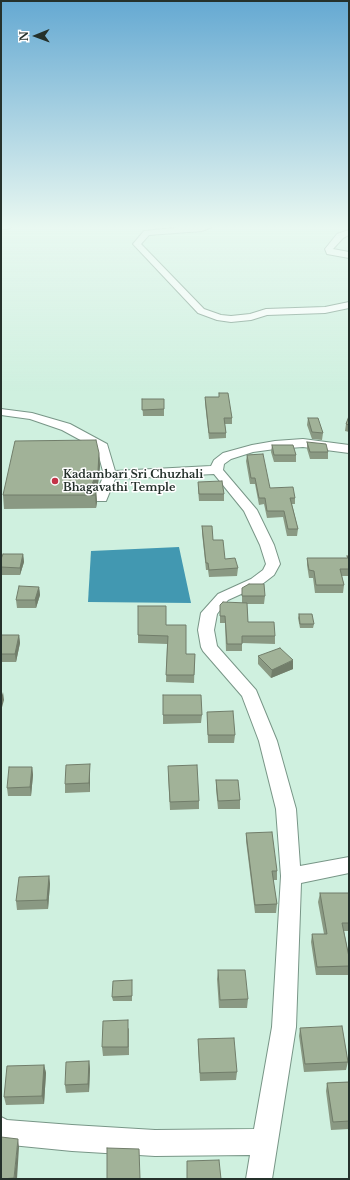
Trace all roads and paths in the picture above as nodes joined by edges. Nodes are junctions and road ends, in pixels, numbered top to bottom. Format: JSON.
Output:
{"nodes":[{"id":1,"x":171,"y":280,"type":"edge"},
{"id":2,"x":349,"y":305,"type":"edge"},
{"id":3,"x":1,"y":412,"type":"edge"},
{"id":4,"x":349,"y":449,"type":"edge"},
{"id":5,"x":217,"y":470,"type":"junction"},
{"id":6,"x":110,"y":475,"type":"junction"},
{"id":7,"x":101,"y":498,"type":"dead end"},
{"id":8,"x":349,"y":865,"type":"edge"},
{"id":9,"x":291,"y":876,"type":"junction"},
{"id":10,"x":1,"y":1130,"type":"edge"},
{"id":11,"x":266,"y":1142,"type":"junction"},
{"id":12,"x":259,"y":1179,"type":"edge"}],
"edges":[{"from":1,"to":2,"type":"street"},
{"from":3,"to":6,"type":"street"},
{"from":4,"to":5,"type":"street"},
{"from":5,"to":6,"type":"street"},
{"from":5,"to":9,"type":"street"},
{"from":6,"to":7,"type":"street"},
{"from":8,"to":9,"type":"street"},
{"from":9,"to":11,"type":"street"},
{"from":10,"to":11,"type":"street"},
{"from":11,"to":12,"type":"street"}]}
